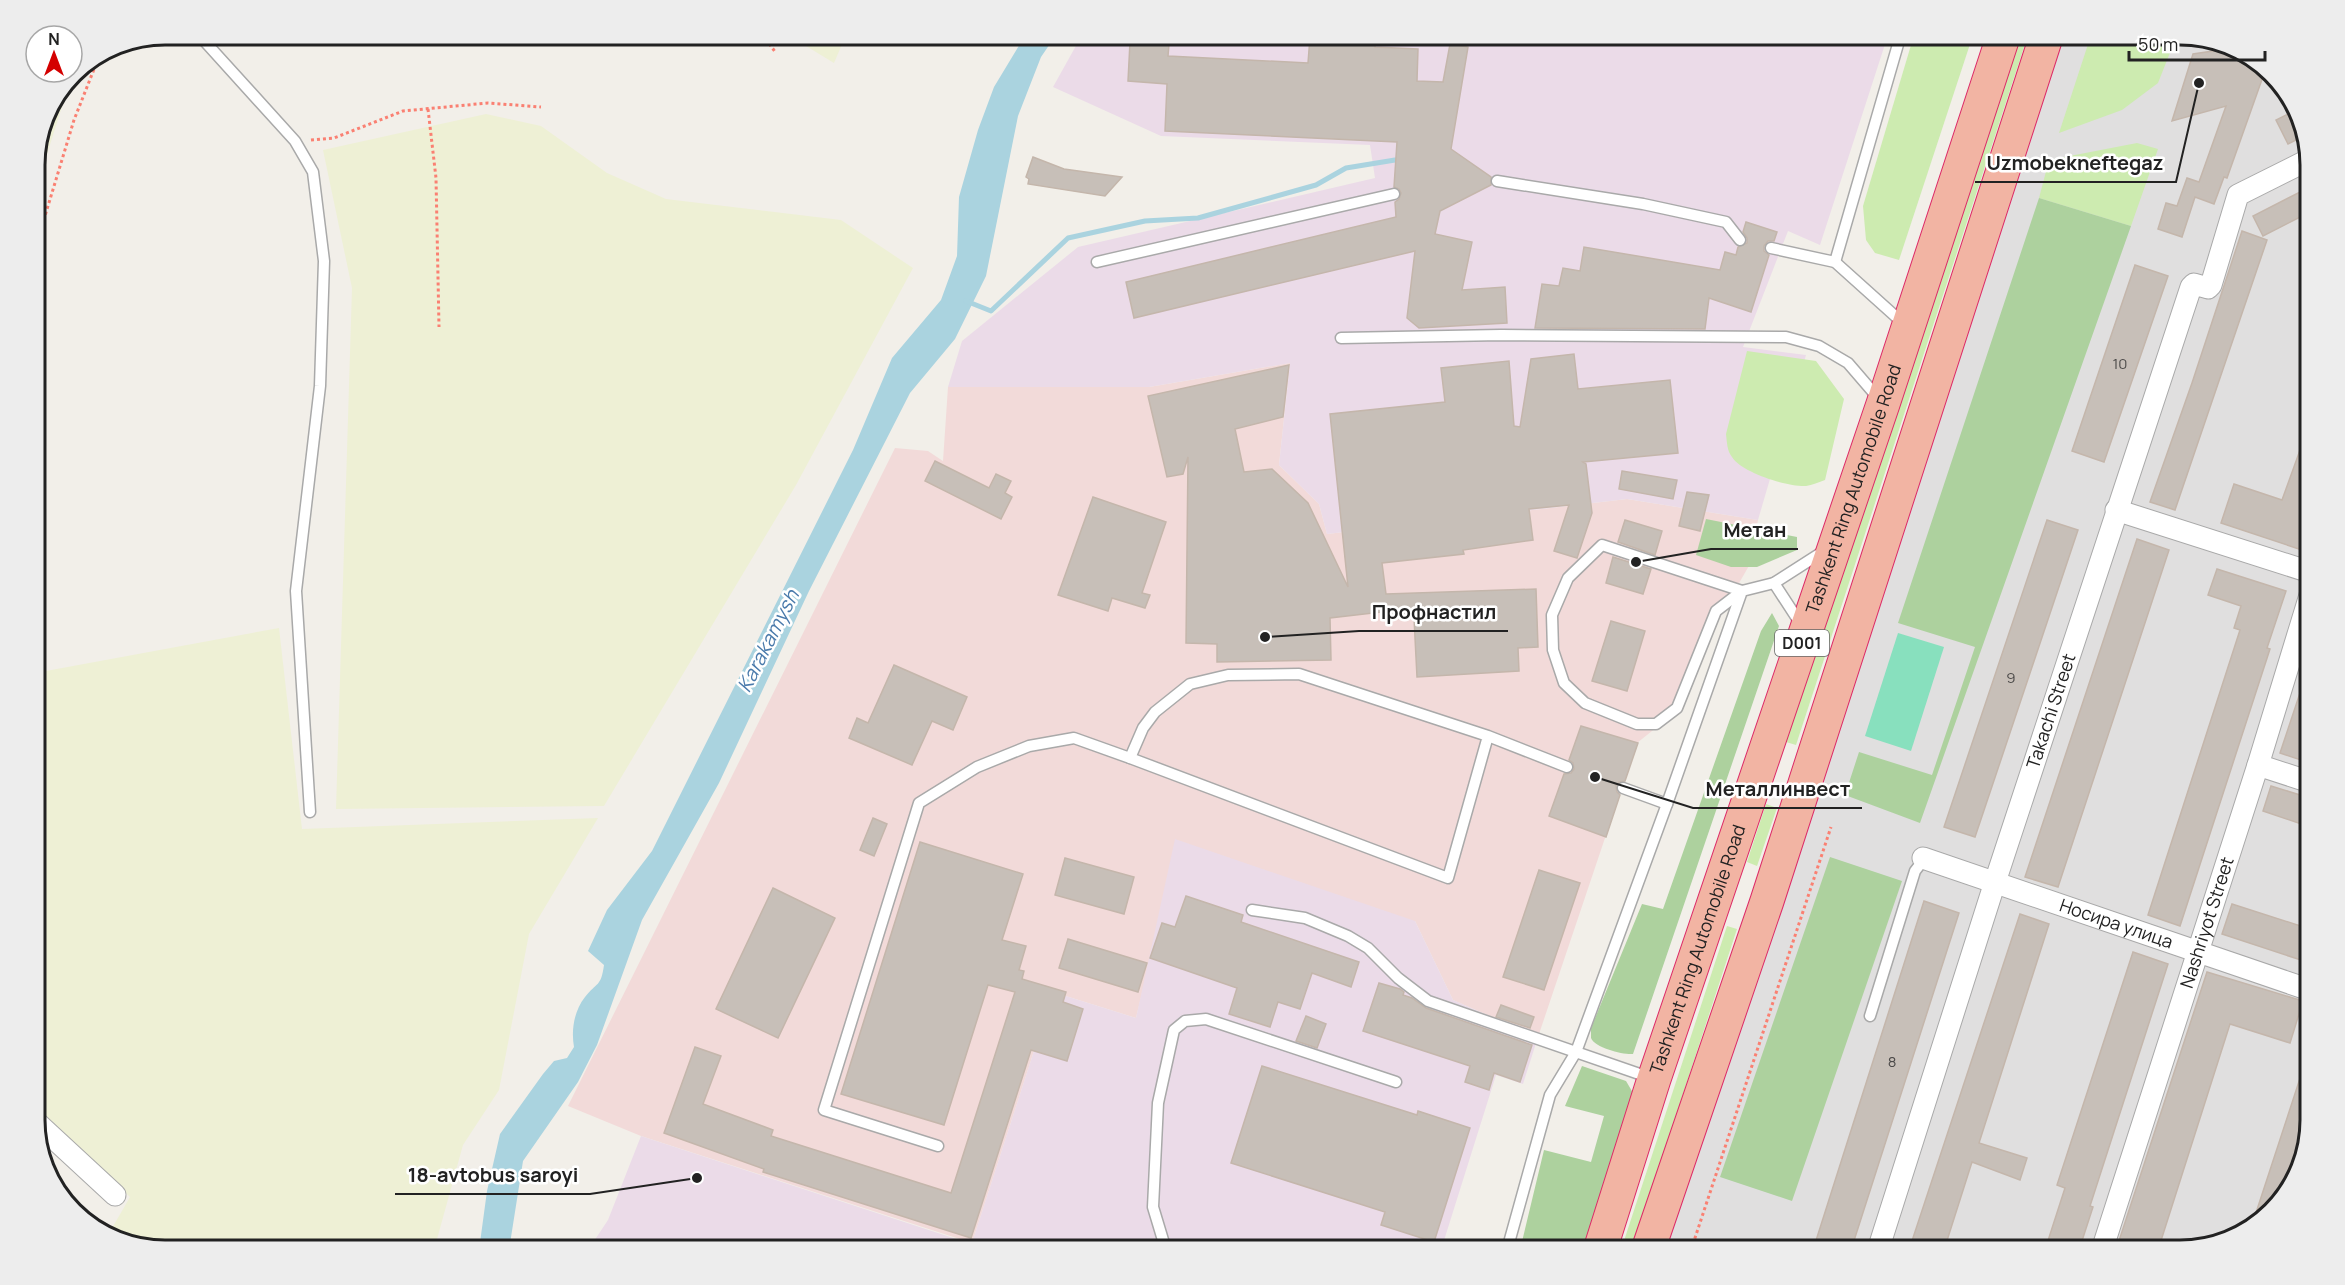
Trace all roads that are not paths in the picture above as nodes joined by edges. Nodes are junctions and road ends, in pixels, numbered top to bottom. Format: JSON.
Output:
{"nodes":[{"id":1,"x":208,"y":45,"type":"edge"},
{"id":2,"x":1898,"y":45,"type":"edge"},
{"id":3,"x":2000,"y":45,"type":"edge"},
{"id":4,"x":2043,"y":45,"type":"edge"},
{"id":5,"x":2300,"y":164,"type":"edge"},
{"id":6,"x":1497,"y":181,"type":"dead end"},
{"id":7,"x":1394,"y":194,"type":"dead end"},
{"id":8,"x":1740,"y":240,"type":"dead end"},
{"id":9,"x":1771,"y":248,"type":"dead end"},
{"id":10,"x":1096,"y":262,"type":"dead end"},
{"id":11,"x":1835,"y":262,"type":"junction"},
{"id":12,"x":1908,"y":328,"type":"junction"},
{"id":13,"x":1341,"y":338,"type":"dead end"},
{"id":14,"x":1883,"y":404,"type":"junction"},
{"id":15,"x":2116,"y":510,"type":"junction"},
{"id":16,"x":1836,"y":542,"type":"junction"},
{"id":17,"x":2300,"y":569,"type":"edge"},
{"id":18,"x":1774,"y":583,"type":"junction"},
{"id":19,"x":1742,"y":591,"type":"junction"},
{"id":20,"x":2300,"y":628,"type":"edge"},
{"id":21,"x":1806,"y":632,"type":"junction"},
{"id":22,"x":1488,"y":736,"type":"junction"},
{"id":23,"x":1130,"y":758,"type":"junction"},
{"id":24,"x":1762,"y":760,"type":"junction"},
{"id":25,"x":2258,"y":765,"type":"junction"},
{"id":26,"x":1567,"y":767,"type":"dead end"},
{"id":27,"x":1807,"y":776,"type":"junction"},
{"id":28,"x":2300,"y":779,"type":"edge"},
{"id":29,"x":1623,"y":788,"type":"dead end"},
{"id":30,"x":1666,"y":804,"type":"junction"},
{"id":31,"x":310,"y":812,"type":"dead end"},
{"id":32,"x":1924,"y":858,"type":"joint"},
{"id":33,"x":1995,"y":882,"type":"junction"},
{"id":34,"x":1720,"y":884,"type":"junction"},
{"id":35,"x":1767,"y":901,"type":"junction"},
{"id":36,"x":1252,"y":910,"type":"dead end"},
{"id":37,"x":2198,"y":952,"type":"junction"},
{"id":38,"x":2300,"y":987,"type":"edge"},
{"id":39,"x":1870,"y":1016,"type":"dead end"},
{"id":40,"x":1576,"y":1052,"type":"junction"},
{"id":41,"x":1654,"y":1079,"type":"junction"},
{"id":42,"x":1396,"y":1082,"type":"dead end"},
{"id":43,"x":45,"y":1132,"type":"edge"},
{"id":44,"x":938,"y":1146,"type":"dead end"},
{"id":45,"x":115,"y":1195,"type":"dead end"},
{"id":46,"x":1163,"y":1240,"type":"edge"},
{"id":47,"x":1509,"y":1240,"type":"edge"},
{"id":48,"x":1603,"y":1240,"type":"edge"},
{"id":49,"x":1652,"y":1240,"type":"edge"},
{"id":50,"x":1881,"y":1240,"type":"edge"},
{"id":51,"x":2106,"y":1240,"type":"edge"}],
"edges":[{"from":1,"to":31,"type":"lane"},
{"from":2,"to":11,"type":"lane"},
{"from":3,"to":12,"type":"highway","name":"Tashkent Ring Automobile Road","number":"D001"},
{"from":4,"to":27,"type":"highway","number":"D001"},
{"from":5,"to":15,"type":"street","name":"Takachi Street"},
{"from":6,"to":8,"type":"lane"},
{"from":7,"to":10,"type":"lane"},
{"from":9,"to":11,"type":"lane"},
{"from":11,"to":12,"type":"lane"},
{"from":12,"to":14,"type":"highway","name":"Tashkent Ring Automobile Road","number":"D001"},
{"from":13,"to":14,"type":"lane"},
{"from":14,"to":16,"type":"highway","name":"Tashkent Ring Automobile Road","number":"D001"},
{"from":15,"to":17,"type":"street"},
{"from":15,"to":33,"type":"street","name":"Takachi Street"},
{"from":16,"to":18,"type":"lane"},
{"from":16,"to":21,"type":"highway","name":"Tashkent Ring Automobile Road","number":"D001"},
{"from":18,"to":19,"type":"lane"},
{"from":18,"to":21,"type":"lane"},
{"from":19,"to":19,"type":"lane"},
{"from":19,"to":30,"type":"lane"},
{"from":20,"to":25,"type":"street","name":"Nashriyot Street"},
{"from":21,"to":24,"type":"highway","name":"Tashkent Ring Automobile Road","number":"D001"},
{"from":22,"to":23,"type":"lane"},
{"from":22,"to":23,"type":"lane"},
{"from":22,"to":26,"type":"lane"},
{"from":23,"to":44,"type":"lane"},
{"from":24,"to":27,"type":"highway"},
{"from":24,"to":34,"type":"highway","name":"Tashkent Ring Automobile Road","number":"D001"},
{"from":25,"to":28,"type":"street"},
{"from":25,"to":37,"type":"street","name":"Nashriyot Street"},
{"from":27,"to":35,"type":"highway","number":"D001"},
{"from":29,"to":30,"type":"lane"},
{"from":30,"to":40,"type":"lane"},
{"from":32,"to":33,"type":"street","name":"Носира улица"},
{"from":32,"to":39,"type":"lane"},
{"from":33,"to":37,"type":"street","name":"Носира улица"},
{"from":33,"to":50,"type":"street","name":"Takachi Street"},
{"from":34,"to":35,"type":"highway"},
{"from":34,"to":41,"type":"highway","name":"Tashkent Ring Automobile Road","number":"D001"},
{"from":35,"to":49,"type":"highway","number":"D001"},
{"from":36,"to":40,"type":"lane"},
{"from":37,"to":38,"type":"street","name":"Носира улица"},
{"from":37,"to":51,"type":"street","name":"Nashriyot Street"},
{"from":40,"to":41,"type":"lane"},
{"from":40,"to":47,"type":"lane"},
{"from":41,"to":48,"type":"highway","name":"Tashkent Ring Automobile Road","number":"D001"},
{"from":42,"to":46,"type":"lane"},
{"from":43,"to":45,"type":"street"}]}
